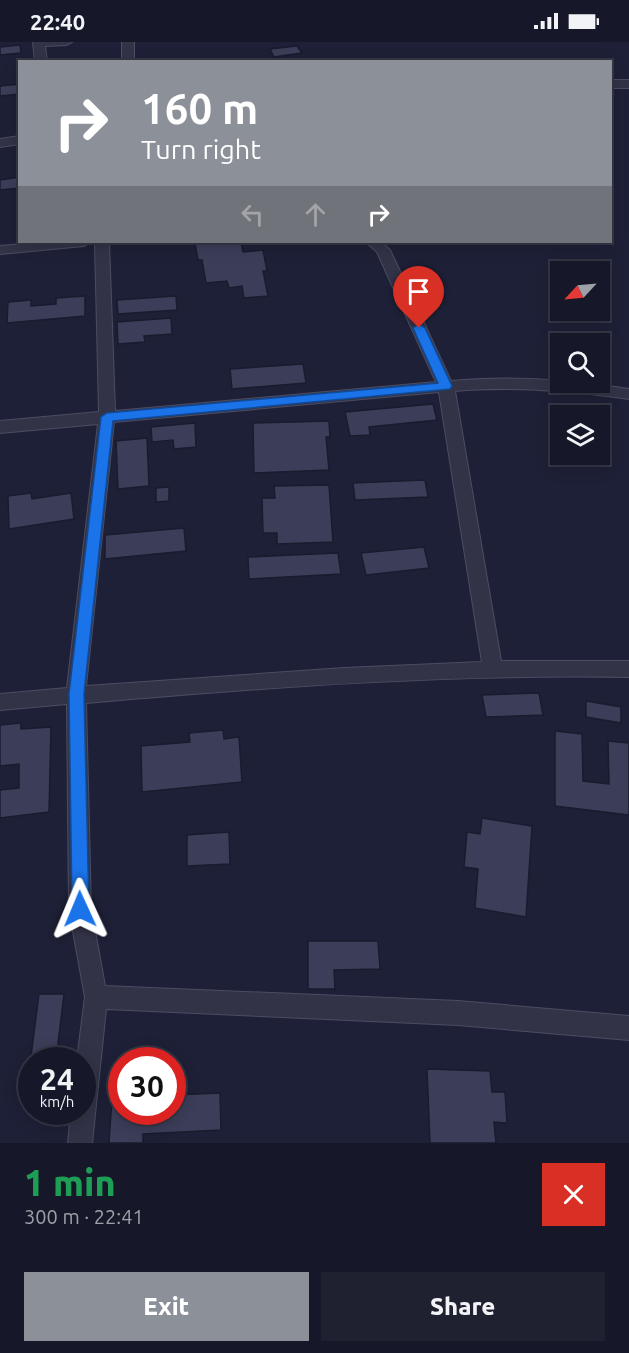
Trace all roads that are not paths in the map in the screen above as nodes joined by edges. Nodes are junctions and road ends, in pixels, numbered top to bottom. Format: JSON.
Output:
{"nodes":[{"id":1,"x":39,"y":42,"type":"edge"},
{"id":2,"x":66,"y":42,"type":"edge"},
{"id":3,"x":128,"y":42,"type":"edge"},
{"id":4,"x":41,"y":60,"type":"edge"},
{"id":5,"x":128,"y":60,"type":"edge"},
{"id":6,"x":612,"y":84,"type":"edge"},
{"id":7,"x":629,"y":84,"type":"edge"},
{"id":8,"x":18,"y":140,"type":"edge"},
{"id":9,"x":0,"y":143,"type":"edge"},
{"id":10,"x":74,"y":243,"type":"edge"},
{"id":11,"x":102,"y":243,"type":"edge"},
{"id":12,"x":375,"y":243,"type":"edge"},
{"id":13,"x":0,"y":250,"type":"edge"},
{"id":14,"x":446,"y":386,"type":"junction"},
{"id":15,"x":629,"y":394,"type":"edge"},
{"id":16,"x":107,"y":417,"type":"junction"},
{"id":17,"x":0,"y":427,"type":"edge"},
{"id":18,"x":494,"y":669,"type":"junction"},
{"id":19,"x":629,"y":669,"type":"edge"},
{"id":20,"x":76,"y":694,"type":"junction"},
{"id":21,"x":0,"y":702,"type":"edge"},
{"id":22,"x":96,"y":997,"type":"junction"},
{"id":23,"x":629,"y":1028,"type":"edge"},
{"id":24,"x":80,"y":1143,"type":"edge"}],
"edges":[{"from":1,"to":2,"type":"street"},
{"from":1,"to":4,"type":"street"},
{"from":3,"to":5,"type":"street"},
{"from":6,"to":7,"type":"street"},
{"from":8,"to":9,"type":"street"},
{"from":10,"to":13,"type":"street"},
{"from":11,"to":16,"type":"street"},
{"from":12,"to":14,"type":"street"},
{"from":14,"to":15,"type":"street"},
{"from":14,"to":16,"type":"street"},
{"from":14,"to":18,"type":"street"},
{"from":16,"to":17,"type":"street"},
{"from":16,"to":20,"type":"street"},
{"from":18,"to":19,"type":"street"},
{"from":18,"to":20,"type":"street"},
{"from":20,"to":21,"type":"street"},
{"from":20,"to":22,"type":"street"},
{"from":22,"to":23,"type":"street"},
{"from":22,"to":24,"type":"street"}]}
